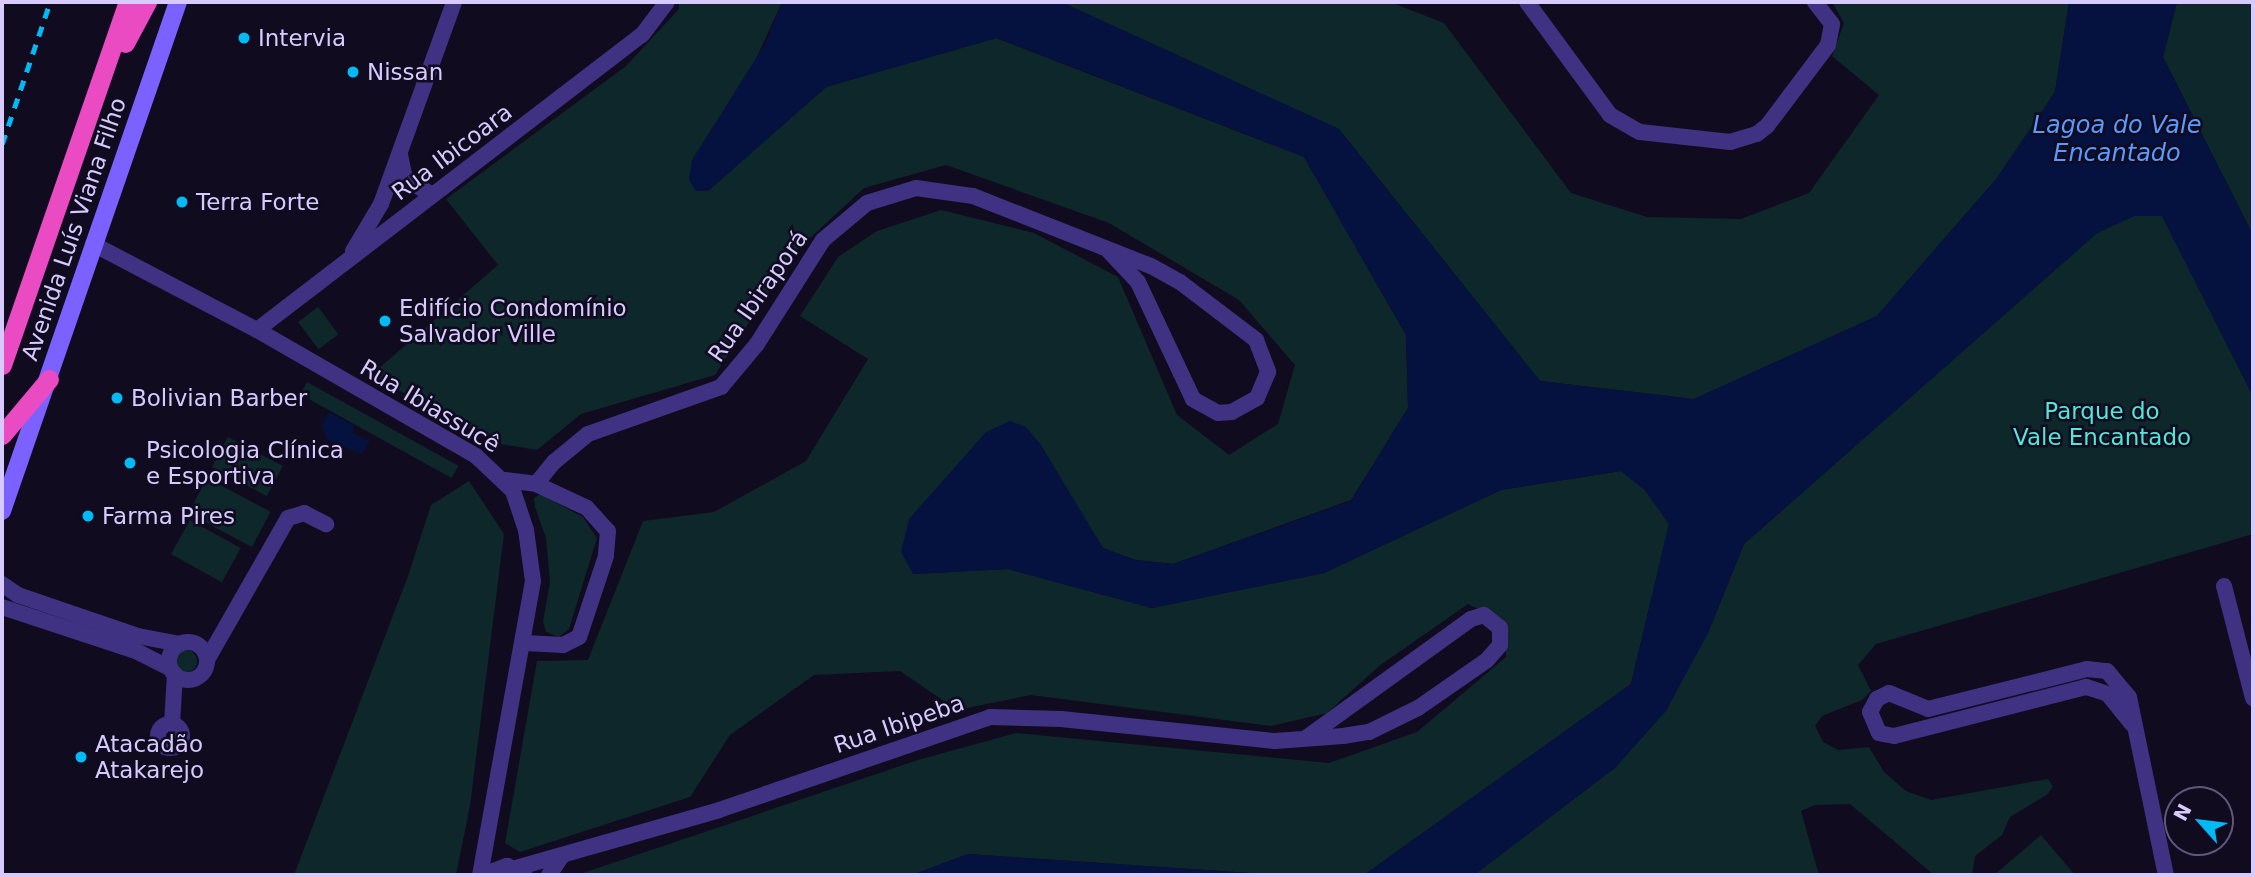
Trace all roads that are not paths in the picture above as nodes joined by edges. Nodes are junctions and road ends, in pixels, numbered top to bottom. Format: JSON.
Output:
{"nodes":[{"id":1,"x":128,"y":2,"type":"edge"},
{"id":2,"x":146,"y":2,"type":"edge"},
{"id":3,"x":178,"y":2,"type":"edge"},
{"id":4,"x":454,"y":2,"type":"edge"},
{"id":5,"x":667,"y":2,"type":"edge"},
{"id":6,"x":1815,"y":2,"type":"edge"},
{"id":7,"x":1531,"y":4,"type":"edge"},
{"id":8,"x":96,"y":96,"type":"junction"},
{"id":9,"x":400,"y":155,"type":"junction"},
{"id":10,"x":433,"y":195,"type":"junction"},
{"id":11,"x":93,"y":244,"type":"junction"},
{"id":12,"x":1108,"y":250,"type":"junction"},
{"id":13,"x":341,"y":267,"type":"junction"},
{"id":14,"x":257,"y":330,"type":"junction"},
{"id":15,"x":2,"y":365,"type":"edge"},
{"id":16,"x":49,"y":379,"type":"junction"},
{"id":17,"x":2,"y":435,"type":"edge"},
{"id":18,"x":505,"y":480,"type":"junction"},
{"id":19,"x":536,"y":484,"type":"junction"},
{"id":20,"x":2,"y":511,"type":"edge"},
{"id":21,"x":326,"y":524,"type":"dead end"},
{"id":22,"x":2,"y":584,"type":"edge"},
{"id":23,"x":2224,"y":586,"type":"dead end"},
{"id":24,"x":2,"y":607,"type":"edge"},
{"id":25,"x":221,"y":631,"type":"junction"},
{"id":26,"x":187,"y":643,"type":"junction"},
{"id":27,"x":525,"y":643,"type":"junction"},
{"id":28,"x":207,"y":660,"type":"junction"},
{"id":29,"x":173,"y":671,"type":"junction"},
{"id":30,"x":193,"y":679,"type":"junction"},
{"id":31,"x":177,"y":698,"type":"junction"},
{"id":32,"x":2253,"y":698,"type":"edge"},
{"id":33,"x":172,"y":724,"type":"dead end"},
{"id":34,"x":2132,"y":724,"type":"junction"},
{"id":35,"x":1306,"y":738,"type":"junction"},
{"id":36,"x":492,"y":825,"type":"junction"},
{"id":37,"x":561,"y":857,"type":"junction"},
{"id":38,"x":499,"y":866,"type":"junction"},
{"id":39,"x":521,"y":872,"type":"edge"},
{"id":40,"x":481,"y":875,"type":"edge"},
{"id":41,"x":549,"y":875,"type":"edge"},
{"id":42,"x":2166,"y":875,"type":"edge"}],
"edges":[{"from":1,"to":8,"type":"highway","name":"Avenida Luís Viana Filho"},
{"from":2,"to":8,"type":"highway"},
{"from":3,"to":11,"type":"main road","name":"Avenida Luís Viana Filho"},
{"from":4,"to":9,"type":"street"},
{"from":5,"to":10,"type":"street","name":"Rua Ibicoara"},
{"from":6,"to":7,"type":"street"},
{"from":8,"to":15,"type":"highway","name":"Avenida Luís Viana Filho"},
{"from":9,"to":10,"type":"street"},
{"from":9,"to":13,"type":"street"},
{"from":10,"to":13,"type":"street","name":"Rua Ibicoara"},
{"from":11,"to":14,"type":"street","name":"Rua Ibiassucê"},
{"from":11,"to":16,"type":"main road","name":"Avenida Luís Viana Filho"},
{"from":12,"to":12,"type":"street","name":"Rua Ibiraporá"},
{"from":12,"to":19,"type":"street","name":"Rua Ibiraporá"},
{"from":13,"to":14,"type":"street","name":"Rua Ibicoara"},
{"from":14,"to":18,"type":"street","name":"Rua Ibiassucê"},
{"from":16,"to":17,"type":"highway"},
{"from":16,"to":20,"type":"main road","name":"Avenida Luís Viana Filho"},
{"from":18,"to":19,"type":"street"},
{"from":18,"to":27,"type":"street","name":"Rua Ibiassucê"},
{"from":19,"to":27,"type":"street"},
{"from":21,"to":25,"type":"street"},
{"from":22,"to":26,"type":"street"},
{"from":23,"to":32,"type":"street"},
{"from":24,"to":29,"type":"street"},
{"from":25,"to":26,"type":"street"},
{"from":25,"to":28,"type":"street"},
{"from":26,"to":28,"type":"street"},
{"from":26,"to":29,"type":"street"},
{"from":27,"to":36,"type":"street","name":"Rua Ibiassucê"},
{"from":28,"to":30,"type":"street"},
{"from":29,"to":30,"type":"street"},
{"from":29,"to":31,"type":"street"},
{"from":30,"to":31,"type":"street"},
{"from":31,"to":33,"type":"street"},
{"from":34,"to":34,"type":"street"},
{"from":34,"to":42,"type":"street"},
{"from":35,"to":35,"type":"street","name":"Rua Ibipeba"},
{"from":35,"to":37,"type":"street","name":"Rua Ibipeba"},
{"from":36,"to":38,"type":"street","name":"Rua Ibiassucê"},
{"from":36,"to":40,"type":"street","name":"Rua Ibiassucê"},
{"from":37,"to":39,"type":"street","name":"Rua Ibipeba"},
{"from":37,"to":41,"type":"street"},
{"from":38,"to":39,"type":"street"},
{"from":38,"to":40,"type":"street"}]}
